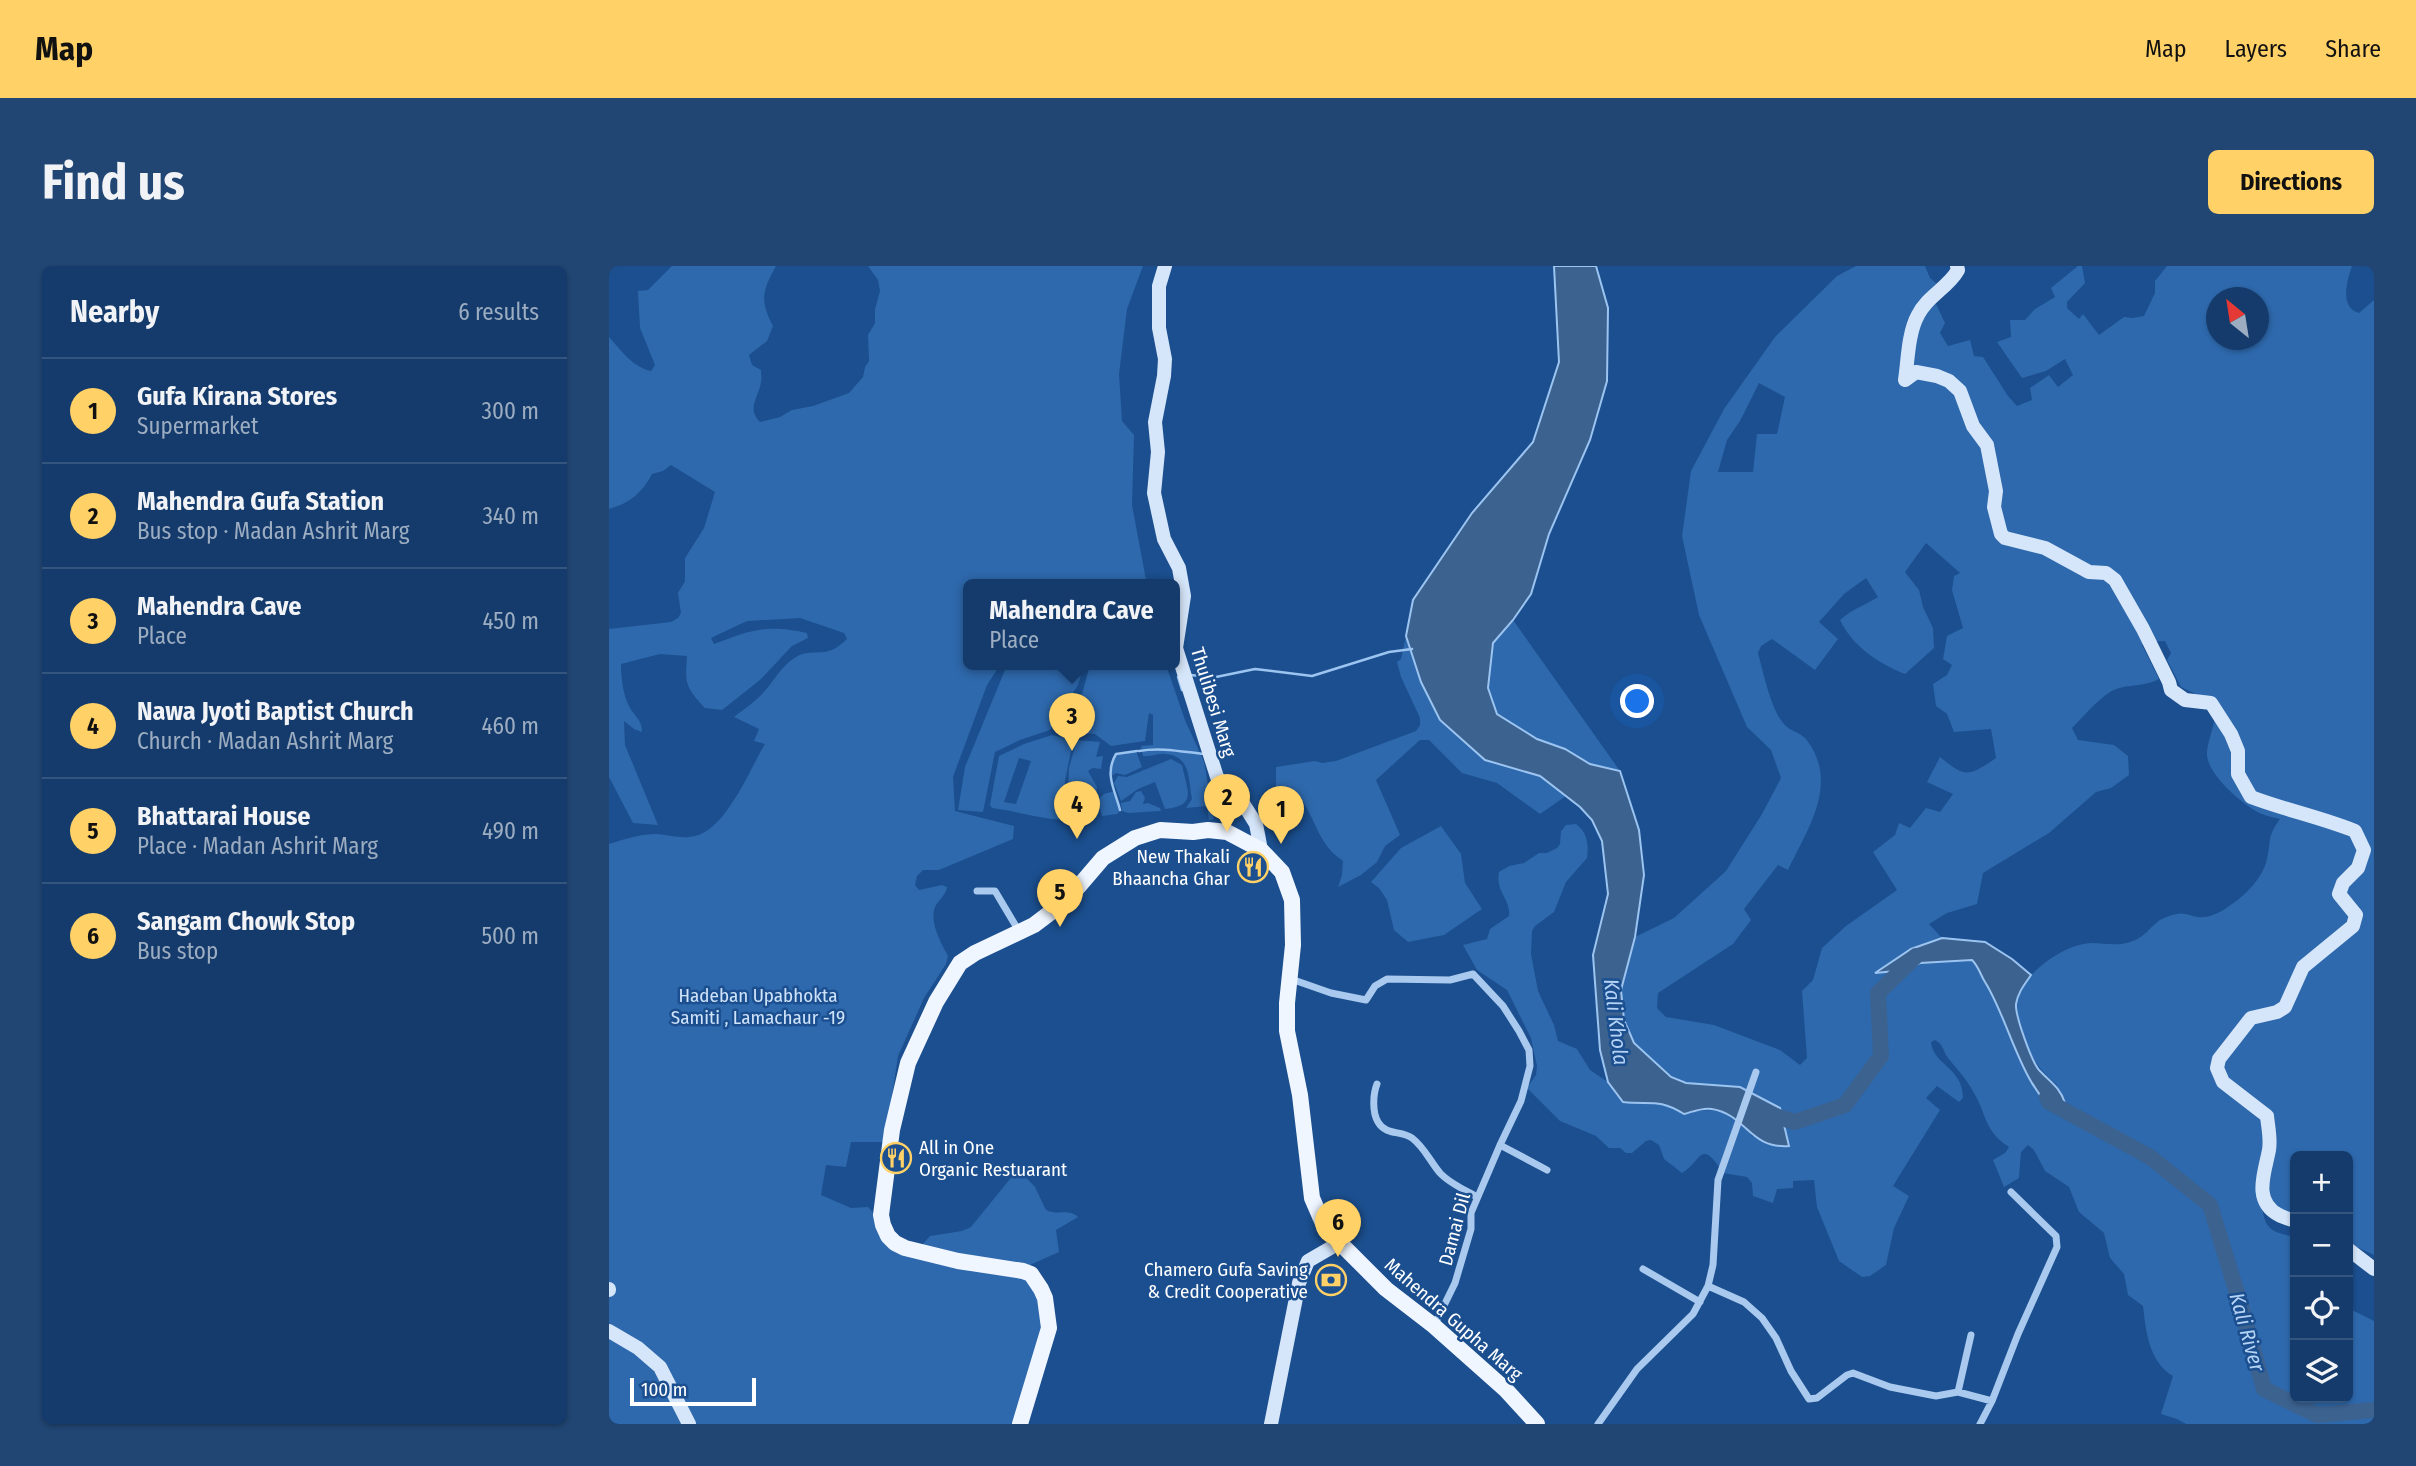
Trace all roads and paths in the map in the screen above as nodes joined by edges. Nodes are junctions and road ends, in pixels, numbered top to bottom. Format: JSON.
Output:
{"nodes":[{"id":1,"x":1165,"y":266,"type":"edge"},
{"id":2,"x":1957,"y":266,"type":"edge"},
{"id":3,"x":1180,"y":622,"type":"edge"},
{"id":4,"x":1180,"y":661,"type":"edge"},
{"id":5,"x":1261,"y":850,"type":"junction"},
{"id":6,"x":977,"y":891,"type":"dead end"},
{"id":7,"x":1010,"y":938,"type":"junction"},
{"id":8,"x":1291,"y":979,"type":"junction"},
{"id":9,"x":1756,"y":1072,"type":"dead end"},
{"id":10,"x":1377,"y":1084,"type":"dead end"},
{"id":11,"x":1500,"y":1145,"type":"junction"},
{"id":12,"x":1547,"y":1170,"type":"dead end"},
{"id":13,"x":2011,"y":1192,"type":"dead end"},
{"id":14,"x":1477,"y":1197,"type":"junction"},
{"id":15,"x":2290,"y":1219,"type":"edge"},
{"id":16,"x":1325,"y":1228,"type":"junction"},
{"id":17,"x":1339,"y":1243,"type":"junction"},
{"id":18,"x":2353,"y":1253,"type":"edge"},
{"id":19,"x":1307,"y":1261,"type":"junction"},
{"id":20,"x":1643,"y":1269,"type":"dead end"},
{"id":21,"x":2374,"y":1269,"type":"edge"},
{"id":22,"x":1708,"y":1286,"type":"junction"},
{"id":23,"x":1700,"y":1301,"type":"junction"},
{"id":24,"x":1434,"y":1326,"type":"junction"},
{"id":25,"x":609,"y":1331,"type":"edge"},
{"id":26,"x":1971,"y":1335,"type":"dead end"},
{"id":27,"x":1958,"y":1392,"type":"junction"},
{"id":28,"x":1992,"y":1401,"type":"junction"},
{"id":29,"x":689,"y":1424,"type":"edge"},
{"id":30,"x":1020,"y":1424,"type":"edge"},
{"id":31,"x":1271,"y":1424,"type":"edge"},
{"id":32,"x":1537,"y":1424,"type":"edge"},
{"id":33,"x":1598,"y":1424,"type":"edge"},
{"id":34,"x":1980,"y":1424,"type":"edge"}],
"edges":[{"from":1,"to":3,"type":"street","name":"Thulibesi Marg"},
{"from":2,"to":15,"type":"street"},
{"from":4,"to":5,"type":"street","name":"Thulibesi Marg"},
{"from":5,"to":7,"type":"main road"},
{"from":5,"to":8,"type":"main road","name":"Mahendra Gupha Marg"},
{"from":6,"to":7,"type":"street"},
{"from":7,"to":30,"type":"main road"},
{"from":8,"to":11,"type":"street","name":"Damai Dil"},
{"from":8,"to":16,"type":"main road","name":"Mahendra Gupha Marg"},
{"from":9,"to":22,"type":"street"},
{"from":10,"to":14,"type":"street"},
{"from":11,"to":12,"type":"street"},
{"from":11,"to":14,"type":"street","name":"Damai Dil"},
{"from":13,"to":28,"type":"street"},
{"from":14,"to":24,"type":"street","name":"Damai Dil"},
{"from":16,"to":17,"type":"main road","name":"Mahendra Gupha Marg"},
{"from":16,"to":19,"type":"street"},
{"from":17,"to":19,"type":"street"},
{"from":17,"to":24,"type":"main road","name":"Mahendra Gupha Marg"},
{"from":18,"to":21,"type":"street"},
{"from":19,"to":31,"type":"street"},
{"from":20,"to":23,"type":"street"},
{"from":22,"to":23,"type":"street"},
{"from":22,"to":27,"type":"street"},
{"from":23,"to":33,"type":"street"},
{"from":24,"to":32,"type":"main road","name":"Mahendra Gupha Marg"},
{"from":25,"to":29,"type":"street"},
{"from":26,"to":27,"type":"street"},
{"from":27,"to":28,"type":"street"},
{"from":28,"to":34,"type":"street"}]}
